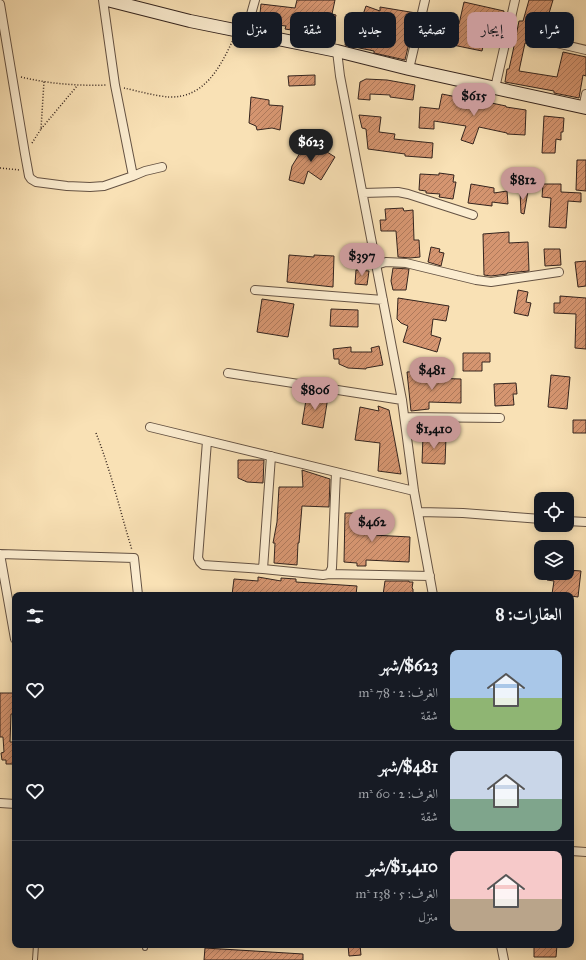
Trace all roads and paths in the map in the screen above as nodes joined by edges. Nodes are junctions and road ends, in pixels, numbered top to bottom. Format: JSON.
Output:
{"nodes":[{"id":1,"x":103,"y":0,"type":"edge"},
{"id":2,"x":107,"y":0,"type":"edge"},
{"id":3,"x":255,"y":0,"type":"edge"},
{"id":4,"x":425,"y":0,"type":"edge"},
{"id":5,"x":515,"y":0,"type":"edge"},
{"id":6,"x":0,"y":4,"type":"edge"},
{"id":7,"x":250,"y":12,"type":"edge"},
{"id":8,"x":232,"y":29,"type":"edge"},
{"id":9,"x":282,"y":39,"type":"edge"},
{"id":10,"x":232,"y":47,"type":"edge"},
{"id":11,"x":574,"y":47,"type":"edge"},
{"id":12,"x":586,"y":50,"type":"edge"},
{"id":13,"x":337,"y":51,"type":"junction"},
{"id":14,"x":409,"y":69,"type":"junction"},
{"id":15,"x":11,"y":74,"type":"junction"},
{"id":16,"x":44,"y":82,"type":"junction"},
{"id":17,"x":115,"y":85,"type":"junction"},
{"id":18,"x":78,"y":86,"type":"junction"},
{"id":19,"x":494,"y":88,"type":"junction"},
{"id":20,"x":586,"y":94,"type":"edge"},
{"id":21,"x":584,"y":108,"type":"edge"},
{"id":22,"x":41,"y":129,"type":"junction"},
{"id":23,"x":24,"y":154,"type":"junction"},
{"id":24,"x":162,"y":167,"type":"dead end"},
{"id":25,"x":0,"y":168,"type":"edge"},
{"id":26,"x":28,"y":171,"type":"junction"},
{"id":27,"x":133,"y":176,"type":"junction"},
{"id":28,"x":363,"y":193,"type":"junction"},
{"id":29,"x":473,"y":215,"type":"dead end"},
{"id":30,"x":376,"y":265,"type":"junction"},
{"id":31,"x":559,"y":272,"type":"dead end"},
{"id":32,"x":255,"y":290,"type":"dead end"},
{"id":33,"x":383,"y":300,"type":"junction"},
{"id":34,"x":228,"y":373,"type":"dead end"},
{"id":35,"x":402,"y":400,"type":"junction"},
{"id":36,"x":405,"y":416,"type":"junction"},
{"id":37,"x":500,"y":418,"type":"dead end"},
{"id":38,"x":150,"y":427,"type":"dead end"},
{"id":39,"x":96,"y":433,"type":"dead end"},
{"id":40,"x":208,"y":440,"type":"junction"},
{"id":41,"x":271,"y":456,"type":"junction"},
{"id":42,"x":336,"y":472,"type":"junction"},
{"id":43,"x":414,"y":491,"type":"junction"},
{"id":44,"x":419,"y":512,"type":"junction"},
{"id":45,"x":534,"y":518,"type":"edge"},
{"id":46,"x":574,"y":521,"type":"edge"},
{"id":47,"x":586,"y":522,"type":"edge"},
{"id":48,"x":0,"y":554,"type":"edge"},
{"id":49,"x":134,"y":558,"type":"junction"},
{"id":50,"x":263,"y":569,"type":"junction"},
{"id":51,"x":329,"y":574,"type":"junction"},
{"id":52,"x":430,"y":576,"type":"junction"},
{"id":53,"x":138,"y":592,"type":"edge"},
{"id":54,"x":433,"y":592,"type":"edge"},
{"id":55,"x":12,"y":622,"type":"edge"},
{"id":56,"x":0,"y":803,"type":"edge"},
{"id":57,"x":12,"y":804,"type":"edge"},
{"id":58,"x":574,"y":851,"type":"edge"},
{"id":59,"x":586,"y":852,"type":"edge"},
{"id":60,"x":36,"y":948,"type":"edge"},
{"id":61,"x":502,"y":948,"type":"edge"},
{"id":62,"x":35,"y":960,"type":"edge"},
{"id":63,"x":504,"y":960,"type":"edge"}],
"edges":[{"from":1,"to":17,"type":"street"},
{"from":2,"to":8,"type":"main road"},
{"from":3,"to":7,"type":"street"},
{"from":4,"to":14,"type":"street"},
{"from":5,"to":19,"type":"street"},
{"from":6,"to":15,"type":"street"},
{"from":9,"to":13,"type":"main road"},
{"from":10,"to":17,"type":"path"},
{"from":11,"to":12,"type":"street"},
{"from":13,"to":14,"type":"main road"},
{"from":13,"to":28,"type":"street"},
{"from":14,"to":19,"type":"main road"},
{"from":15,"to":16,"type":"path"},
{"from":15,"to":23,"type":"street"},
{"from":16,"to":18,"type":"path"},
{"from":16,"to":22,"type":"path"},
{"from":17,"to":18,"type":"path"},
{"from":17,"to":27,"type":"street"},
{"from":18,"to":22,"type":"path"},
{"from":19,"to":21,"type":"main road"},
{"from":20,"to":21,"type":"street"},
{"from":22,"to":23,"type":"path"},
{"from":23,"to":26,"type":"street"},
{"from":24,"to":27,"type":"street"},
{"from":25,"to":26,"type":"path"},
{"from":26,"to":27,"type":"street"},
{"from":28,"to":29,"type":"street"},
{"from":28,"to":30,"type":"street"},
{"from":30,"to":31,"type":"street"},
{"from":30,"to":33,"type":"street"},
{"from":32,"to":33,"type":"street"},
{"from":33,"to":35,"type":"street"},
{"from":34,"to":35,"type":"street"},
{"from":35,"to":36,"type":"street"},
{"from":36,"to":37,"type":"street"},
{"from":36,"to":43,"type":"street"},
{"from":38,"to":40,"type":"street"},
{"from":39,"to":49,"type":"path"},
{"from":40,"to":41,"type":"street"},
{"from":40,"to":50,"type":"street"},
{"from":41,"to":42,"type":"street"},
{"from":41,"to":50,"type":"street"},
{"from":42,"to":43,"type":"street"},
{"from":42,"to":51,"type":"street"},
{"from":43,"to":44,"type":"street"},
{"from":44,"to":45,"type":"street"},
{"from":44,"to":52,"type":"street"},
{"from":46,"to":47,"type":"street"},
{"from":48,"to":49,"type":"street"},
{"from":48,"to":55,"type":"street"},
{"from":49,"to":53,"type":"street"},
{"from":50,"to":51,"type":"street"},
{"from":51,"to":52,"type":"street"},
{"from":52,"to":54,"type":"street"},
{"from":56,"to":57,"type":"street"},
{"from":58,"to":59,"type":"street"},
{"from":60,"to":62,"type":"lane"},
{"from":61,"to":63,"type":"street"}]}
